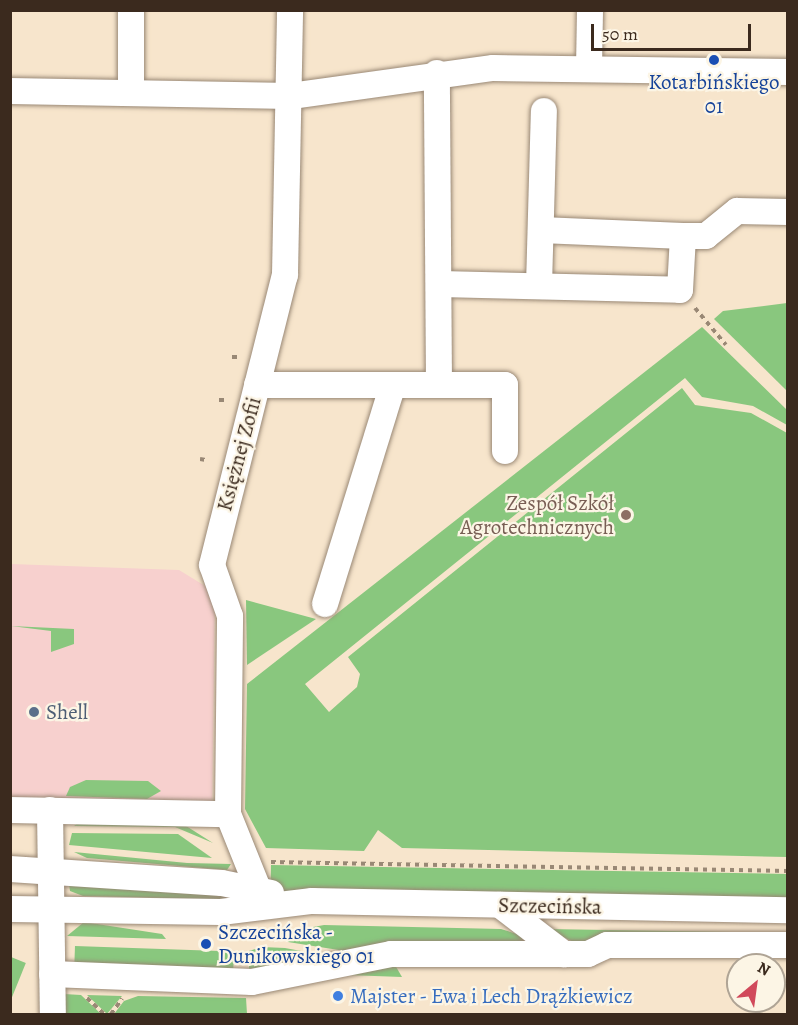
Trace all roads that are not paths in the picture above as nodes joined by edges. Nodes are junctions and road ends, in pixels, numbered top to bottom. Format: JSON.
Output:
{"nodes":[{"id":1,"x":131,"y":10,"type":"edge"},
{"id":2,"x":290,"y":10,"type":"edge"},
{"id":3,"x":590,"y":10,"type":"edge"},
{"id":4,"x":589,"y":68,"type":"junction"},
{"id":5,"x":788,"y":72,"type":"edge"},
{"id":6,"x":437,"y":73,"type":"junction"},
{"id":7,"x":10,"y":91,"type":"edge"},
{"id":8,"x":131,"y":93,"type":"junction"},
{"id":9,"x":291,"y":96,"type":"junction"},
{"id":10,"x":544,"y":111,"type":"dead end"},
{"id":11,"x":788,"y":213,"type":"edge"},
{"id":12,"x":541,"y":230,"type":"junction"},
{"id":13,"x":683,"y":236,"type":"junction"},
{"id":14,"x":440,"y":284,"type":"junction"},
{"id":15,"x":539,"y":286,"type":"junction"},
{"id":16,"x":439,"y":385,"type":"junction"},
{"id":17,"x":257,"y":386,"type":"junction"},
{"id":18,"x":392,"y":387,"type":"junction"},
{"id":19,"x":505,"y":451,"type":"dead end"},
{"id":20,"x":325,"y":604,"type":"dead end"},
{"id":21,"x":10,"y":810,"type":"edge"},
{"id":22,"x":50,"y":810,"type":"junction"},
{"id":23,"x":228,"y":814,"type":"junction"},
{"id":24,"x":10,"y":869,"type":"edge"},
{"id":25,"x":50,"y":870,"type":"junction"},
{"id":26,"x":259,"y":891,"type":"junction"},
{"id":27,"x":312,"y":901,"type":"junction"},
{"id":28,"x":500,"y":905,"type":"junction"},
{"id":29,"x":10,"y":909,"type":"edge"},
{"id":30,"x":52,"y":909,"type":"junction"},
{"id":31,"x":788,"y":910,"type":"edge"},
{"id":32,"x":788,"y":945,"type":"edge"},
{"id":33,"x":564,"y":954,"type":"junction"},
{"id":34,"x":52,"y":974,"type":"junction"},
{"id":35,"x":53,"y":1014,"type":"edge"}],
"edges":[{"from":1,"to":8,"type":"street"},
{"from":2,"to":9,"type":"street","name":"Księżnej Zofii"},
{"from":3,"to":4,"type":"street"},
{"from":4,"to":5,"type":"street"},
{"from":4,"to":6,"type":"street"},
{"from":6,"to":9,"type":"street"},
{"from":6,"to":14,"type":"street"},
{"from":7,"to":8,"type":"street"},
{"from":8,"to":9,"type":"street"},
{"from":9,"to":17,"type":"street","name":"Księżnej Zofii"},
{"from":10,"to":12,"type":"street"},
{"from":11,"to":13,"type":"street"},
{"from":12,"to":13,"type":"street"},
{"from":12,"to":15,"type":"street"},
{"from":13,"to":15,"type":"street"},
{"from":14,"to":15,"type":"street"},
{"from":14,"to":16,"type":"street"},
{"from":16,"to":18,"type":"street"},
{"from":16,"to":19,"type":"street"},
{"from":17,"to":18,"type":"street"},
{"from":17,"to":23,"type":"street","name":"Księżnej Zofii"},
{"from":18,"to":20,"type":"street"},
{"from":21,"to":22,"type":"street"},
{"from":22,"to":23,"type":"street"},
{"from":22,"to":25,"type":"street"},
{"from":23,"to":26,"type":"street","name":"Księżnej Zofii"},
{"from":24,"to":25,"type":"street","name":"Szczecińska"},
{"from":25,"to":26,"type":"street","name":"Szczecińska"},
{"from":25,"to":30,"type":"street"},
{"from":26,"to":27,"type":"street","name":"Szczecińska"},
{"from":27,"to":28,"type":"street","name":"Szczecińska"},
{"from":27,"to":30,"type":"street","name":"Szczecińska"},
{"from":28,"to":31,"type":"street","name":"Szczecińska"},
{"from":28,"to":33,"type":"street"},
{"from":29,"to":30,"type":"street","name":"Szczecińska"},
{"from":30,"to":34,"type":"street"},
{"from":32,"to":33,"type":"street"},
{"from":33,"to":34,"type":"street"},
{"from":34,"to":35,"type":"street"}]}
